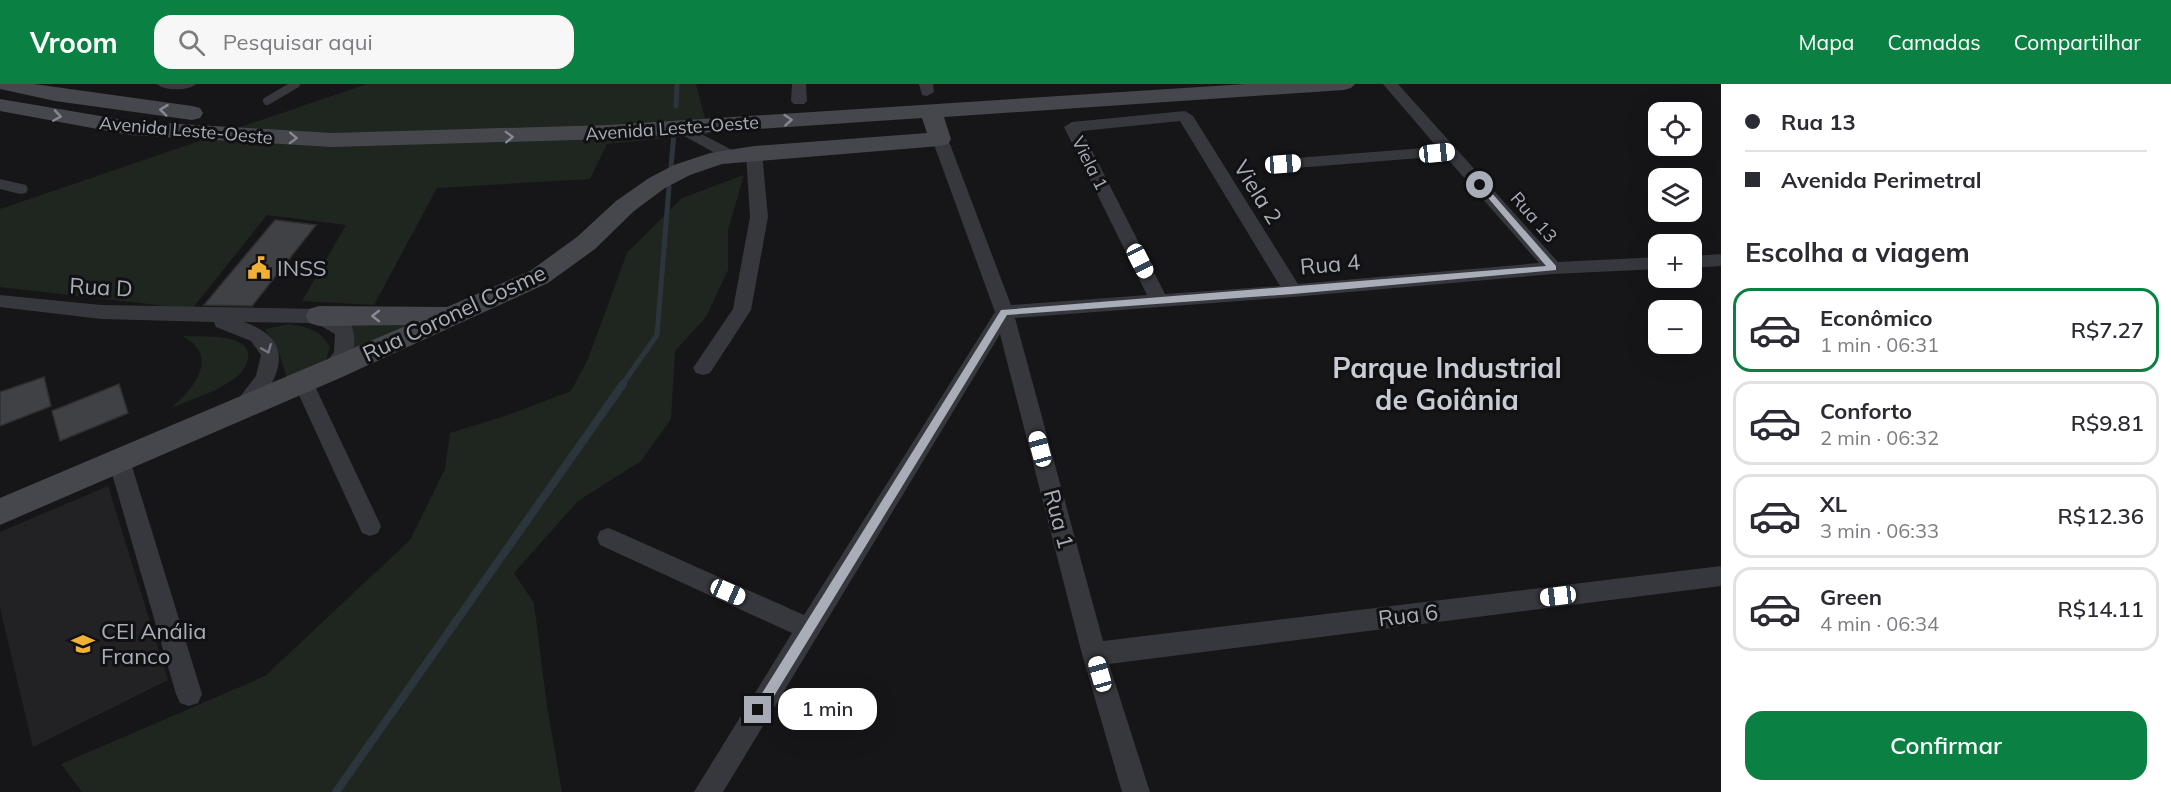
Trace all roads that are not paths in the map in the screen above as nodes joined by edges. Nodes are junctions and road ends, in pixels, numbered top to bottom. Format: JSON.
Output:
{"nodes":[{"id":1,"x":6,"y":84,"type":"edge"},
{"id":2,"x":164,"y":84,"type":"edge"},
{"id":3,"x":189,"y":84,"type":"edge"},
{"id":4,"x":296,"y":84,"type":"edge"},
{"id":5,"x":1124,"y":84,"type":"edge"},
{"id":6,"x":1344,"y":84,"type":"edge"},
{"id":7,"x":1390,"y":84,"type":"edge"},
{"id":8,"x":799,"y":92,"type":"edge"},
{"id":9,"x":928,"y":96,"type":"edge"},
{"id":10,"x":1007,"y":97,"type":"junction"},
{"id":11,"x":267,"y":100,"type":"dead end"},
{"id":12,"x":0,"y":105,"type":"edge"},
{"id":13,"x":1185,"y":116,"type":"joint"},
{"id":14,"x":680,"y":128,"type":"junction"},
{"id":15,"x":429,"y":129,"type":"junction"},
{"id":16,"x":467,"y":129,"type":"junction"},
{"id":17,"x":940,"y":139,"type":"junction"},
{"id":18,"x":1451,"y":151,"type":"junction"},
{"id":19,"x":743,"y":154,"type":"junction"},
{"id":20,"x":1283,"y":164,"type":"dead end"},
{"id":21,"x":0,"y":184,"type":"edge"},
{"id":22,"x":20,"y":189,"type":"dead end"},
{"id":23,"x":1721,"y":260,"type":"edge"},
{"id":24,"x":1702,"y":261,"type":"edge"},
{"id":25,"x":1648,"y":264,"type":"edge"},
{"id":26,"x":1553,"y":268,"type":"junction"},
{"id":27,"x":1293,"y":291,"type":"junction"},
{"id":28,"x":1159,"y":300,"type":"junction"},
{"id":29,"x":0,"y":302,"type":"edge"},
{"id":30,"x":1004,"y":312,"type":"junction"},
{"id":31,"x":456,"y":314,"type":"junction"},
{"id":32,"x":199,"y":315,"type":"junction"},
{"id":33,"x":320,"y":316,"type":"junction"},
{"id":34,"x":703,"y":368,"type":"dead end"},
{"id":35,"x":330,"y":371,"type":"junction"},
{"id":36,"x":303,"y":382,"type":"junction"},
{"id":37,"x":242,"y":407,"type":"junction"},
{"id":38,"x":119,"y":460,"type":"junction"},
{"id":39,"x":0,"y":512,"type":"edge"},
{"id":40,"x":370,"y":526,"type":"dead end"},
{"id":41,"x":608,"y":538,"type":"dead end"},
{"id":42,"x":1721,"y":576,"type":"edge"},
{"id":43,"x":809,"y":629,"type":"junction"},
{"id":44,"x":1094,"y":654,"type":"junction"},
{"id":45,"x":189,"y":694,"type":"dead end"},
{"id":46,"x":708,"y":792,"type":"edge"},
{"id":47,"x":1136,"y":792,"type":"edge"}],
"edges":[{"from":15,"to":1,"type":"main road","name":"Avenida Leste-Oeste","one_way":true},
{"from":2,"to":3,"type":"street"},
{"from":4,"to":11,"type":"lane"},
{"from":5,"to":10,"type":"main road","name":"Avenida Leste-Oeste"},
{"from":6,"to":10,"type":"main road","name":"Avenida Leste-Oeste"},
{"from":7,"to":18,"type":"street","name":"Rua 13"},
{"from":8,"to":9,"type":"main road","name":"Avenida Leste-Oeste"},
{"from":8,"to":16,"type":"main road","name":"Avenida Leste-Oeste"},
{"from":9,"to":10,"type":"main road","name":"Avenida Leste-Oeste"},
{"from":14,"to":9,"type":"main road","name":"Avenida Leste-Oeste","one_way":true},
{"from":9,"to":17,"type":"main road","name":"Rua 1"},
{"from":12,"to":15,"type":"main road","name":"Avenida Leste-Oeste","one_way":true},
{"from":13,"to":27,"type":"street","name":"Viela 2"},
{"from":13,"to":28,"type":"street","name":"Viela 1"},
{"from":16,"to":14,"type":"main road","name":"Avenida Leste-Oeste","one_way":true},
{"from":14,"to":19,"type":"street"},
{"from":15,"to":16,"type":"main road","name":"Avenida Leste-Oeste"},
{"from":17,"to":19,"type":"main road","name":"Rua Coronel Cosme"},
{"from":17,"to":30,"type":"street","name":"Rua 1"},
{"from":18,"to":20,"type":"street"},
{"from":18,"to":26,"type":"street","name":"Rua 13"},
{"from":19,"to":31,"type":"main road","name":"Rua Coronel Cosme"},
{"from":19,"to":34,"type":"street"},
{"from":21,"to":22,"type":"street"},
{"from":23,"to":24,"type":"street"},
{"from":25,"to":26,"type":"street","name":"Rua 4"},
{"from":26,"to":27,"type":"street","name":"Rua 4"},
{"from":27,"to":28,"type":"street","name":"Rua 4"},
{"from":28,"to":30,"type":"street","name":"Rua 4"},
{"from":29,"to":32,"type":"street","name":"Rua D"},
{"from":30,"to":43,"type":"street"},
{"from":30,"to":44,"type":"street","name":"Rua 1"},
{"from":31,"to":33,"type":"main road","one_way":true},
{"from":31,"to":35,"type":"main road","name":"Rua Coronel Cosme"},
{"from":32,"to":33,"type":"street","name":"Rua D"},
{"from":32,"to":37,"type":"street","name":"Rua D","one_way":true},
{"from":33,"to":35,"type":"street"},
{"from":35,"to":36,"type":"main road","name":"Rua Coronel Cosme"},
{"from":36,"to":37,"type":"main road","name":"Rua Coronel Cosme"},
{"from":36,"to":40,"type":"street"},
{"from":37,"to":38,"type":"main road","name":"Rua Coronel Cosme"},
{"from":38,"to":39,"type":"main road","name":"Rua Coronel Cosme"},
{"from":38,"to":45,"type":"street"},
{"from":41,"to":43,"type":"street"},
{"from":42,"to":44,"type":"street","name":"Rua 6"},
{"from":43,"to":46,"type":"street"},
{"from":44,"to":47,"type":"street","name":"Rua 1"}]}
